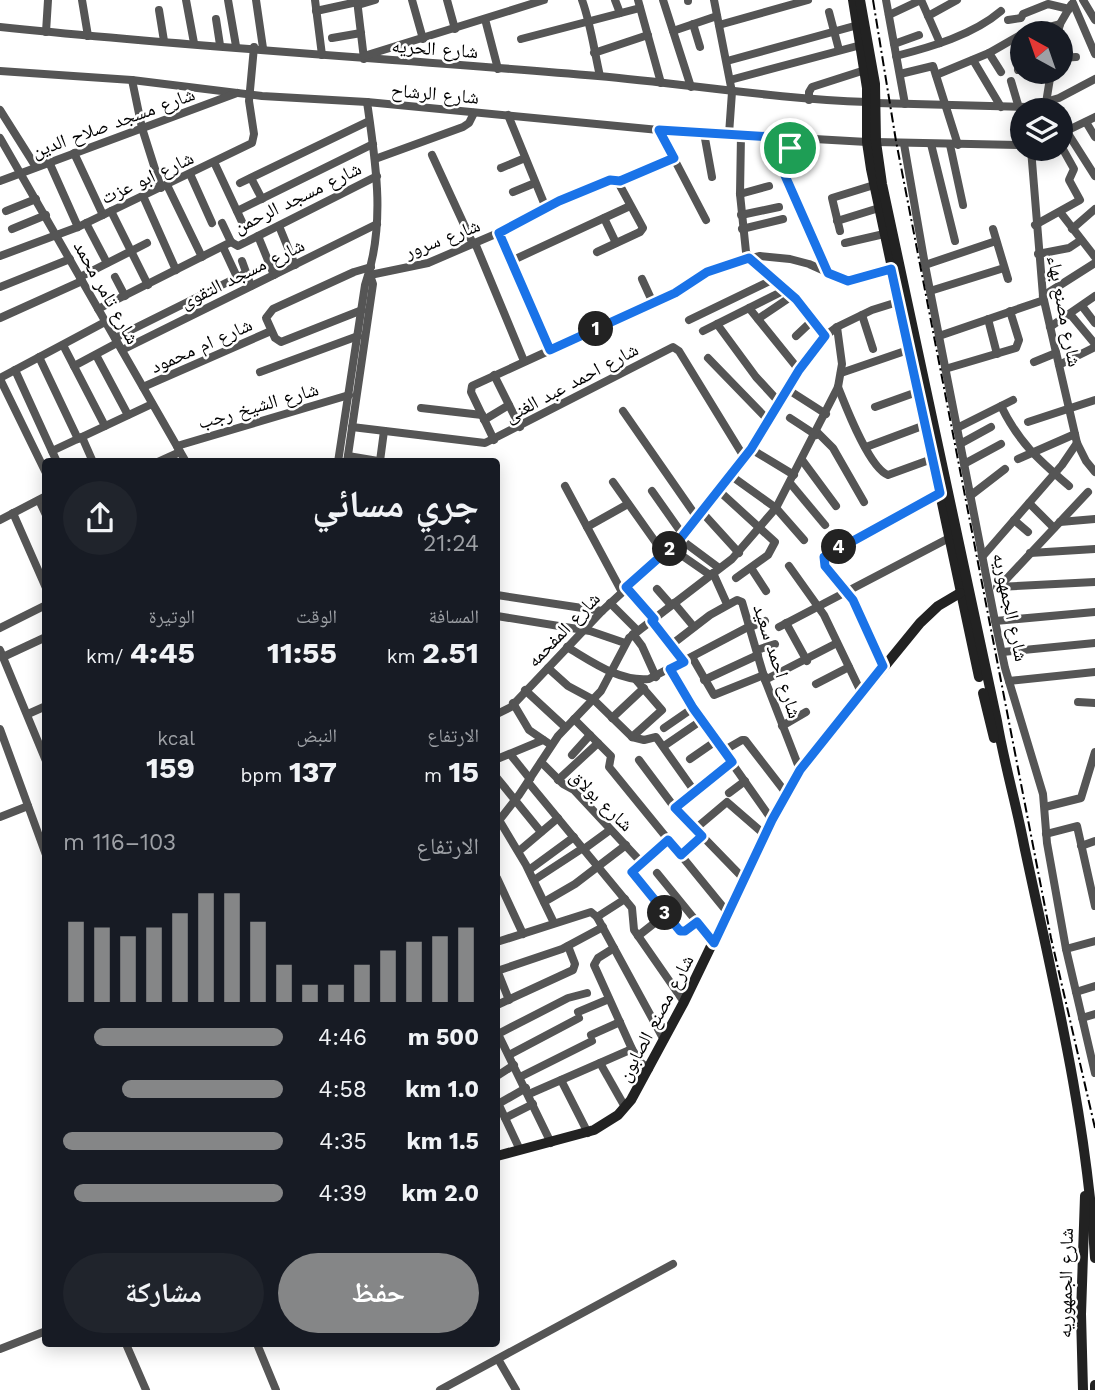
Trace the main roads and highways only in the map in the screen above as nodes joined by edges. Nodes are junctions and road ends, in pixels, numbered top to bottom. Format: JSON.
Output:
{"nodes":[{"id":1,"x":853,"y":0,"type":"edge"},
{"id":2,"x":860,"y":0,"type":"edge"},
{"id":3,"x":872,"y":102,"type":"junction"},
{"id":4,"x":871,"y":142,"type":"junction"},
{"id":5,"x":902,"y":300,"type":"junction"},
{"id":6,"x":953,"y":536,"type":"junction"},
{"id":7,"x":960,"y":593,"type":"junction"},
{"id":8,"x":975,"y":643,"type":"junction"},
{"id":9,"x":500,"y":1155,"type":"edge"},
{"id":10,"x":1091,"y":1175,"type":"edge"},
{"id":11,"x":1095,"y":1258,"type":"edge"},
{"id":12,"x":1083,"y":1390,"type":"edge"}],
"edges":[{"from":1,"to":3,"type":"main road","name":"شارع الجمهوريه"},
{"from":2,"to":3,"type":"main road","name":"شارع الجمهوريه"},
{"from":3,"to":4,"type":"main road","name":"شارع الجمهوريه"},
{"from":4,"to":5,"type":"main road","name":"شارع الجمهوريه"},
{"from":4,"to":5,"type":"main road","name":"شارع الجمهوريه"},
{"from":5,"to":6,"type":"main road","name":"شارع الجمهوريه"},
{"from":5,"to":6,"type":"main road","name":"شارع الجمهوريه"},
{"from":6,"to":7,"type":"main road","name":"شارع الجمهوريه"},
{"from":6,"to":8,"type":"main road","name":"شارع الجمهوريه"},
{"from":7,"to":8,"type":"main road","name":"شارع الجمهوريه"},
{"from":7,"to":9,"type":"main road","name":"شارع مصنع الصابون"},
{"from":8,"to":10,"type":"main road","name":"شارع الجمهوريه"},
{"from":10,"to":11,"type":"main road","name":"شارع الجمهوريه"},
{"from":10,"to":12,"type":"main road","name":"شارع الجمهوريه"}]}
